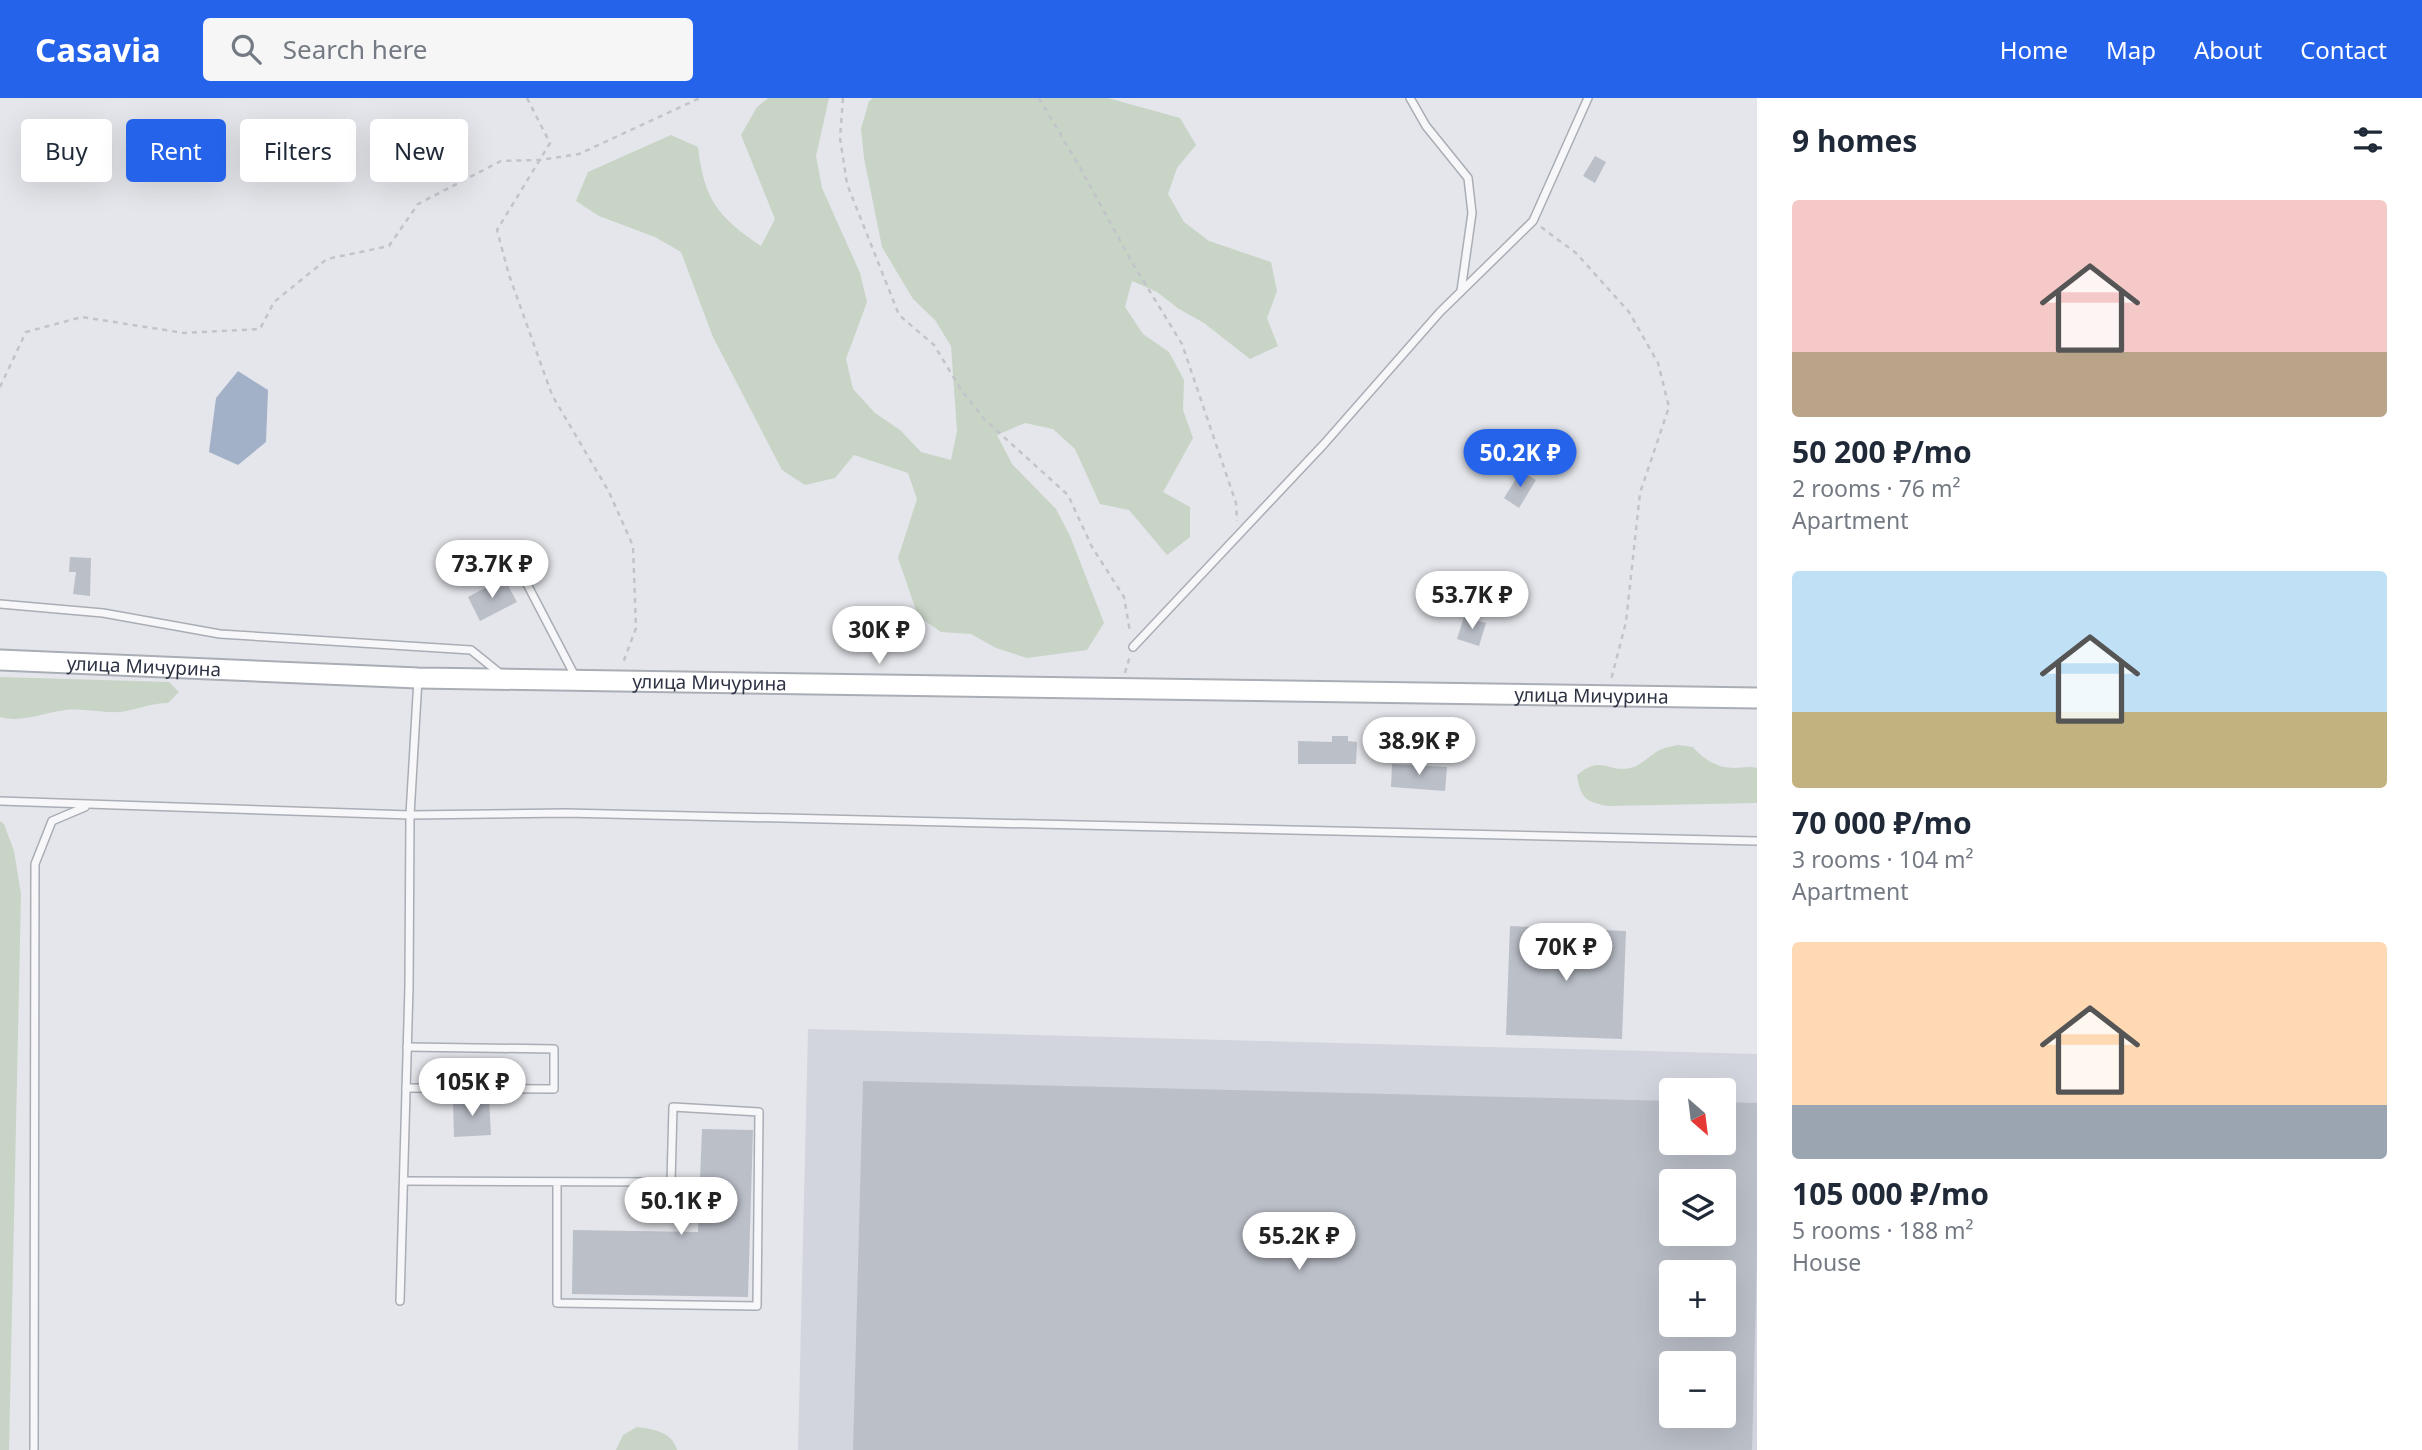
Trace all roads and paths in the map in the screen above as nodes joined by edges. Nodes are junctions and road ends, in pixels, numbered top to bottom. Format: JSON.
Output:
{"nodes":[{"id":1,"x":527,"y":98,"type":"edge"},
{"id":2,"x":700,"y":98,"type":"edge"},
{"id":3,"x":842,"y":98,"type":"edge"},
{"id":4,"x":1038,"y":98,"type":"edge"},
{"id":5,"x":1410,"y":98,"type":"edge"},
{"id":6,"x":1588,"y":98,"type":"edge"},
{"id":7,"x":540,"y":160,"type":"junction"},
{"id":8,"x":1532,"y":221,"type":"junction"},
{"id":9,"x":1461,"y":292,"type":"junction"},
{"id":10,"x":0,"y":387,"type":"edge"},
{"id":11,"x":1237,"y":535,"type":"junction"},
{"id":12,"x":515,"y":561,"type":"dead end"},
{"id":13,"x":0,"y":604,"type":"edge"},
{"id":14,"x":1133,"y":647,"type":"junction"},
{"id":15,"x":0,"y":660,"type":"edge"},
{"id":16,"x":418,"y":678,"type":"junction"},
{"id":17,"x":509,"y":680,"type":"junction"},
{"id":18,"x":578,"y":682,"type":"junction"},
{"id":19,"x":616,"y":682,"type":"junction"},
{"id":20,"x":1119,"y":689,"type":"junction"},
{"id":21,"x":1607,"y":695,"type":"junction"},
{"id":22,"x":1757,"y":698,"type":"edge"},
{"id":23,"x":0,"y":801,"type":"edge"},
{"id":24,"x":89,"y":805,"type":"junction"},
{"id":25,"x":410,"y":815,"type":"junction"},
{"id":26,"x":1757,"y":841,"type":"edge"},
{"id":27,"x":407,"y":1047,"type":"junction"},
{"id":28,"x":406,"y":1088,"type":"junction"},
{"id":29,"x":404,"y":1181,"type":"junction"},
{"id":30,"x":557,"y":1182,"type":"junction"},
{"id":31,"x":400,"y":1301,"type":"dead end"},
{"id":32,"x":34,"y":1450,"type":"edge"}],
"edges":[{"from":1,"to":7,"type":"path"},
{"from":2,"to":7,"type":"path"},
{"from":3,"to":14,"type":"path"},
{"from":4,"to":11,"type":"path"},
{"from":5,"to":9,"type":"lane"},
{"from":6,"to":8,"type":"lane"},
{"from":7,"to":10,"type":"path"},
{"from":7,"to":19,"type":"path"},
{"from":8,"to":9,"type":"lane"},
{"from":8,"to":21,"type":"path"},
{"from":9,"to":11,"type":"lane"},
{"from":11,"to":14,"type":"lane"},
{"from":12,"to":18,"type":"lane"},
{"from":13,"to":17,"type":"lane"},
{"from":14,"to":20,"type":"path"},
{"from":15,"to":16,"type":"main road","name":"улица Мичурина"},
{"from":16,"to":17,"type":"main road","name":"улица Мичурина"},
{"from":16,"to":25,"type":"lane"},
{"from":17,"to":18,"type":"main road","name":"улица Мичурина"},
{"from":18,"to":19,"type":"main road","name":"улица Мичурина"},
{"from":19,"to":20,"type":"main road","name":"улица Мичурина"},
{"from":20,"to":21,"type":"main road","name":"улица Мичурина"},
{"from":21,"to":22,"type":"main road","name":"улица Мичурина"},
{"from":23,"to":24,"type":"lane"},
{"from":24,"to":25,"type":"lane"},
{"from":24,"to":32,"type":"lane"},
{"from":25,"to":26,"type":"lane"},
{"from":25,"to":27,"type":"lane"},
{"from":27,"to":28,"type":"lane"},
{"from":27,"to":28,"type":"lane"},
{"from":28,"to":29,"type":"lane"},
{"from":29,"to":30,"type":"lane"},
{"from":29,"to":31,"type":"lane"},
{"from":30,"to":30,"type":"lane"}]}
